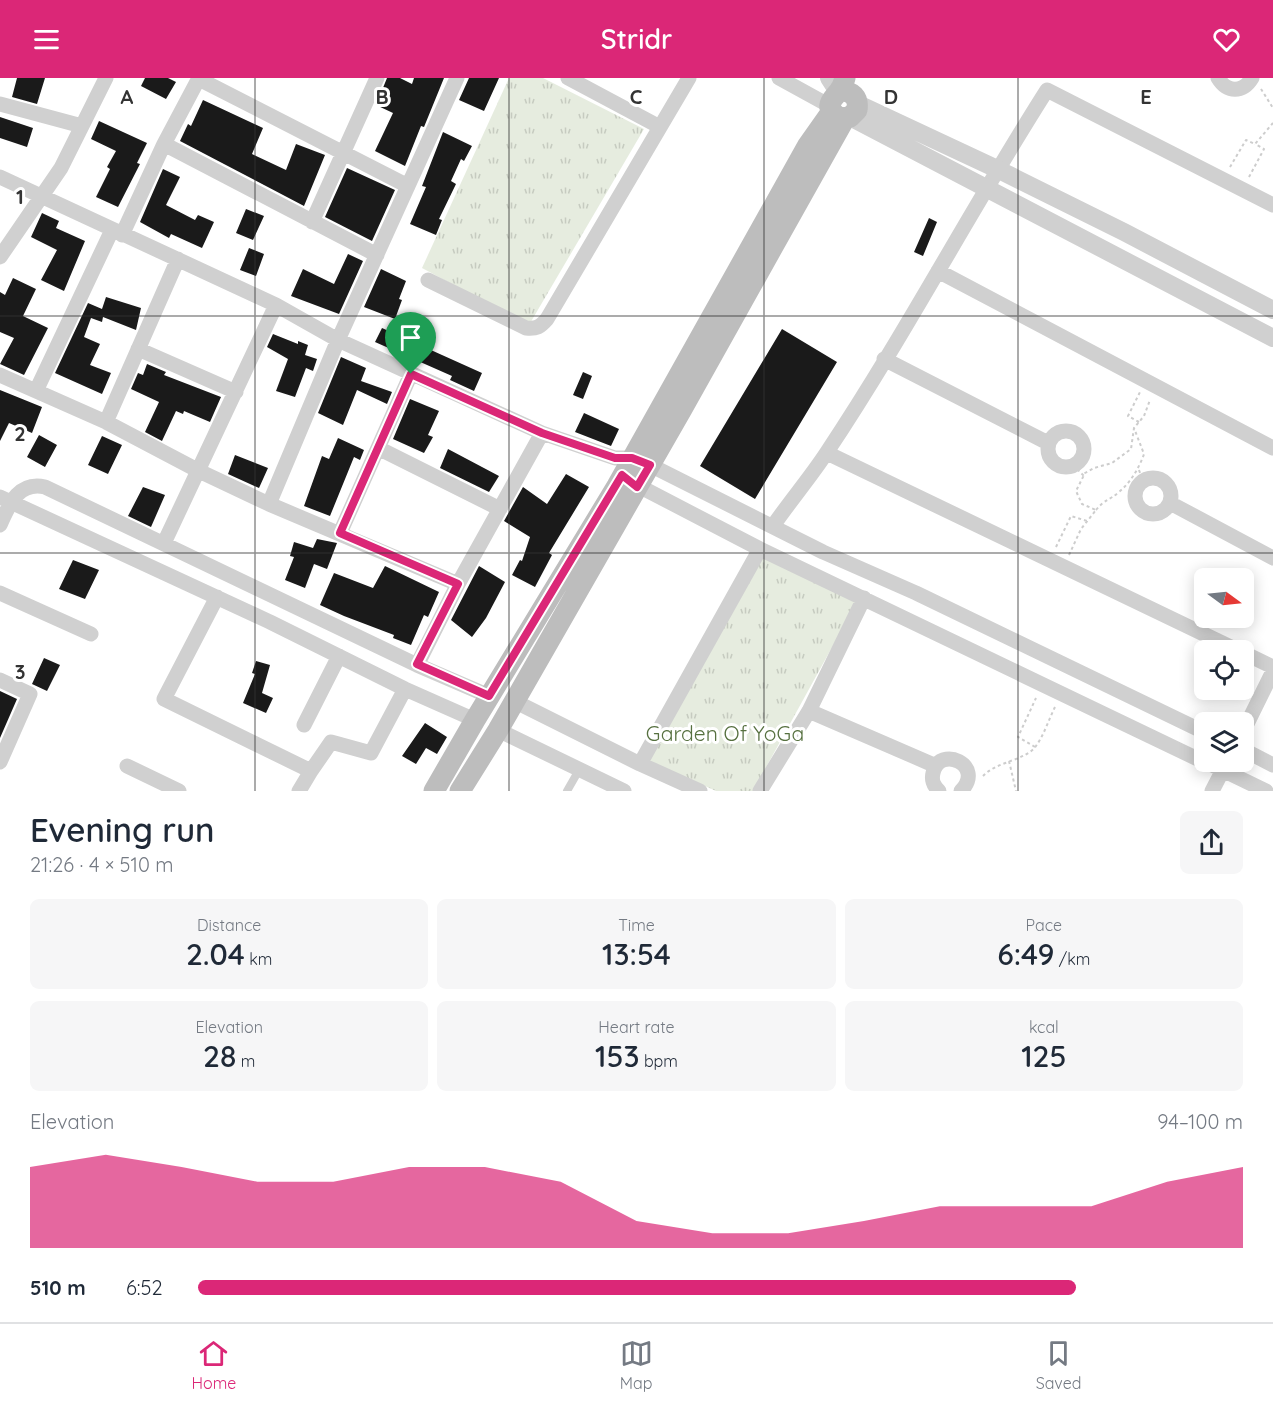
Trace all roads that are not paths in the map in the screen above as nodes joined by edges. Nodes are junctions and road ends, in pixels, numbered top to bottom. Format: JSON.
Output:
{"nodes":[{"id":1,"x":106,"y":78,"type":"edge"},
{"id":2,"x":199,"y":78,"type":"edge"},
{"id":3,"x":377,"y":78,"type":"edge"},
{"id":4,"x":457,"y":78,"type":"edge"},
{"id":5,"x":568,"y":78,"type":"edge"},
{"id":6,"x":688,"y":78,"type":"edge"},
{"id":7,"x":779,"y":78,"type":"edge"},
{"id":8,"x":865,"y":78,"type":"edge"},
{"id":9,"x":1218,"y":78,"type":"edge"},
{"id":10,"x":1256,"y":81,"type":"edge"},
{"id":11,"x":1051,"y":84,"type":"edge"},
{"id":12,"x":842,"y":99,"type":"edge"},
{"id":13,"x":0,"y":104,"type":"edge"},
{"id":14,"x":82,"y":126,"type":"junction"},
{"id":15,"x":660,"y":127,"type":"junction"},
{"id":16,"x":164,"y":144,"type":"junction"},
{"id":17,"x":344,"y":153,"type":"junction"},
{"id":18,"x":997,"y":169,"type":"junction"},
{"id":19,"x":0,"y":177,"type":"edge"},
{"id":20,"x":408,"y":186,"type":"junction"},
{"id":21,"x":986,"y":188,"type":"junction"},
{"id":22,"x":40,"y":197,"type":"junction"},
{"id":23,"x":1273,"y":205,"type":"edge"},
{"id":24,"x":312,"y":222,"type":"junction"},
{"id":25,"x":117,"y":232,"type":"junction"},
{"id":26,"x":377,"y":255,"type":"junction"},
{"id":27,"x":0,"y":256,"type":"edge"},
{"id":28,"x":178,"y":259,"type":"junction"},
{"id":29,"x":938,"y":271,"type":"junction"},
{"id":30,"x":428,"y":280,"type":"dead end"},
{"id":31,"x":276,"y":305,"type":"junction"},
{"id":32,"x":1273,"y":310,"type":"edge"},
{"id":33,"x":1273,"y":338,"type":"edge"},
{"id":34,"x":338,"y":340,"type":"junction"},
{"id":35,"x":138,"y":349,"type":"junction"},
{"id":36,"x":884,"y":359,"type":"junction"},
{"id":37,"x":411,"y":374,"type":"junction"},
{"id":38,"x":0,"y":375,"type":"edge"},
{"id":39,"x":36,"y":391,"type":"junction"},
{"id":40,"x":236,"y":392,"type":"junction"},
{"id":41,"x":106,"y":422,"type":"junction"},
{"id":42,"x":542,"y":433,"type":"junction"},
{"id":43,"x":1048,"y":443,"type":"junction"},
{"id":44,"x":378,"y":448,"type":"junction"},
{"id":45,"x":1273,"y":448,"type":"edge"},
{"id":46,"x":826,"y":453,"type":"junction"},
{"id":47,"x":631,"y":468,"type":"junction"},
{"id":48,"x":199,"y":471,"type":"junction"},
{"id":49,"x":5,"y":500,"type":"edge"},
{"id":50,"x":1170,"y":503,"type":"junction"},
{"id":51,"x":269,"y":504,"type":"junction"},
{"id":52,"x":500,"y":509,"type":"junction"},
{"id":53,"x":0,"y":525,"type":"edge"},
{"id":54,"x":773,"y":526,"type":"junction"},
{"id":55,"x":340,"y":533,"type":"junction"},
{"id":56,"x":164,"y":543,"type":"junction"},
{"id":57,"x":760,"y":549,"type":"junction"},
{"id":58,"x":1273,"y":558,"type":"edge"},
{"id":59,"x":458,"y":584,"type":"junction"},
{"id":60,"x":0,"y":592,"type":"edge"},
{"id":61,"x":217,"y":597,"type":"junction"},
{"id":62,"x":864,"y":598,"type":"junction"},
{"id":63,"x":91,"y":634,"type":"dead end"},
{"id":64,"x":1216,"y":640,"type":"edge"},
{"id":65,"x":339,"y":656,"type":"junction"},
{"id":66,"x":1254,"y":659,"type":"edge"},
{"id":67,"x":417,"y":664,"type":"junction"},
{"id":68,"x":1273,"y":669,"type":"edge"},
{"id":69,"x":0,"y":680,"type":"edge"},
{"id":70,"x":405,"y":689,"type":"junction"},
{"id":71,"x":489,"y":696,"type":"junction"},
{"id":72,"x":514,"y":701,"type":"junction"},
{"id":73,"x":809,"y":711,"type":"junction"},
{"id":74,"x":1253,"y":712,"type":"edge"},
{"id":75,"x":475,"y":720,"type":"junction"},
{"id":76,"x":304,"y":725,"type":"dead end"},
{"id":77,"x":1194,"y":727,"type":"edge"},
{"id":78,"x":498,"y":730,"type":"junction"},
{"id":79,"x":1254,"y":755,"type":"edge"},
{"id":80,"x":1194,"y":757,"type":"edge"},
{"id":81,"x":0,"y":762,"type":"edge"},
{"id":82,"x":640,"y":764,"type":"junction"},
{"id":83,"x":1273,"y":765,"type":"edge"},
{"id":84,"x":127,"y":766,"type":"dead end"},
{"id":85,"x":936,"y":766,"type":"junction"},
{"id":86,"x":579,"y":770,"type":"junction"},
{"id":87,"x":311,"y":771,"type":"junction"},
{"id":88,"x":1222,"y":772,"type":"edge"},
{"id":89,"x":1235,"y":772,"type":"edge"},
{"id":90,"x":179,"y":791,"type":"edge"},
{"id":91,"x":299,"y":791,"type":"edge"},
{"id":92,"x":434,"y":791,"type":"edge"},
{"id":93,"x":460,"y":791,"type":"edge"},
{"id":94,"x":567,"y":791,"type":"edge"},
{"id":95,"x":624,"y":791,"type":"edge"},
{"id":96,"x":700,"y":791,"type":"edge"},
{"id":97,"x":760,"y":791,"type":"edge"},
{"id":98,"x":939,"y":791,"type":"edge"},
{"id":99,"x":961,"y":791,"type":"edge"},
{"id":100,"x":1212,"y":791,"type":"edge"},
{"id":101,"x":1266,"y":791,"type":"edge"}],
"edges":[{"from":1,"to":14,"type":"street"},
{"from":2,"to":16,"type":"street"},
{"from":2,"to":17,"type":"street"},
{"from":3,"to":17,"type":"street"},
{"from":4,"to":20,"type":"street"},
{"from":5,"to":15,"type":"street"},
{"from":6,"to":15,"type":"street"},
{"from":7,"to":12,"type":"street"},
{"from":8,"to":12,"type":"main road"},
{"from":9,"to":10,"type":"street"},
{"from":11,"to":18,"type":"street"},
{"from":11,"to":23,"type":"street"},
{"from":12,"to":18,"type":"street"},
{"from":12,"to":21,"type":"street"},
{"from":12,"to":47,"type":"main road"},
{"from":13,"to":14,"type":"street"},
{"from":14,"to":22,"type":"street"},
{"from":15,"to":30,"type":"street"},
{"from":16,"to":24,"type":"street"},
{"from":16,"to":25,"type":"street"},
{"from":17,"to":20,"type":"street"},
{"from":17,"to":24,"type":"street"},
{"from":18,"to":21,"type":"street"},
{"from":18,"to":32,"type":"street"},
{"from":19,"to":22,"type":"street"},
{"from":20,"to":26,"type":"street"},
{"from":21,"to":29,"type":"street"},
{"from":21,"to":33,"type":"street"},
{"from":22,"to":25,"type":"street"},
{"from":22,"to":27,"type":"street"},
{"from":24,"to":26,"type":"street"},
{"from":25,"to":28,"type":"street"},
{"from":25,"to":39,"type":"street"},
{"from":26,"to":34,"type":"street"},
{"from":28,"to":31,"type":"street"},
{"from":28,"to":35,"type":"street"},
{"from":29,"to":36,"type":"street"},
{"from":29,"to":45,"type":"street"},
{"from":31,"to":34,"type":"street"},
{"from":31,"to":40,"type":"street"},
{"from":34,"to":37,"type":"street"},
{"from":34,"to":51,"type":"street"},
{"from":35,"to":40,"type":"street"},
{"from":35,"to":41,"type":"street"},
{"from":36,"to":43,"type":"street"},
{"from":36,"to":46,"type":"street"},
{"from":37,"to":42,"type":"street"},
{"from":37,"to":44,"type":"street"},
{"from":38,"to":39,"type":"street"},
{"from":39,"to":41,"type":"street"},
{"from":40,"to":48,"type":"street"},
{"from":41,"to":48,"type":"street"},
{"from":42,"to":47,"type":"street"},
{"from":42,"to":52,"type":"street"},
{"from":43,"to":43,"type":"street"},
{"from":44,"to":52,"type":"street"},
{"from":44,"to":55,"type":"street"},
{"from":46,"to":54,"type":"street"},
{"from":46,"to":64,"type":"street"},
{"from":47,"to":54,"type":"street"},
{"from":47,"to":57,"type":"street"},
{"from":47,"to":71,"type":"main road"},
{"from":47,"to":72,"type":"main road"},
{"from":48,"to":51,"type":"street"},
{"from":48,"to":56,"type":"street"},
{"from":49,"to":53,"type":"street"},
{"from":49,"to":56,"type":"street"},
{"from":49,"to":61,"type":"street"},
{"from":50,"to":50,"type":"street"},
{"from":50,"to":58,"type":"street"},
{"from":51,"to":55,"type":"street"},
{"from":52,"to":59,"type":"street"},
{"from":54,"to":77,"type":"street"},
{"from":55,"to":59,"type":"street"},
{"from":56,"to":67,"type":"street"},
{"from":57,"to":62,"type":"street"},
{"from":57,"to":82,"type":"street"},
{"from":59,"to":67,"type":"street"},
{"from":60,"to":63,"type":"street"},
{"from":61,"to":65,"type":"street"},
{"from":61,"to":87,"type":"street"},
{"from":62,"to":73,"type":"street"},
{"from":62,"to":80,"type":"street"},
{"from":65,"to":70,"type":"street"},
{"from":65,"to":76,"type":"street"},
{"from":66,"to":68,"type":"street"},
{"from":67,"to":71,"type":"street"},
{"from":68,"to":74,"type":"street"},
{"from":69,"to":81,"type":"street"},
{"from":70,"to":75,"type":"street"},
{"from":70,"to":87,"type":"street"},
{"from":71,"to":75,"type":"main road"},
{"from":72,"to":78,"type":"main road"},
{"from":72,"to":82,"type":"street"},
{"from":73,"to":85,"type":"street"},
{"from":73,"to":97,"type":"street"},
{"from":75,"to":92,"type":"main road"},
{"from":78,"to":86,"type":"street"},
{"from":78,"to":93,"type":"main road"},
{"from":79,"to":83,"type":"street"},
{"from":82,"to":96,"type":"street"},
{"from":84,"to":90,"type":"street"},
{"from":85,"to":98,"type":"street"},
{"from":85,"to":99,"type":"street"},
{"from":86,"to":94,"type":"lane"},
{"from":86,"to":95,"type":"street"},
{"from":87,"to":91,"type":"street"},
{"from":88,"to":100,"type":"street"},
{"from":89,"to":101,"type":"street"}]}
